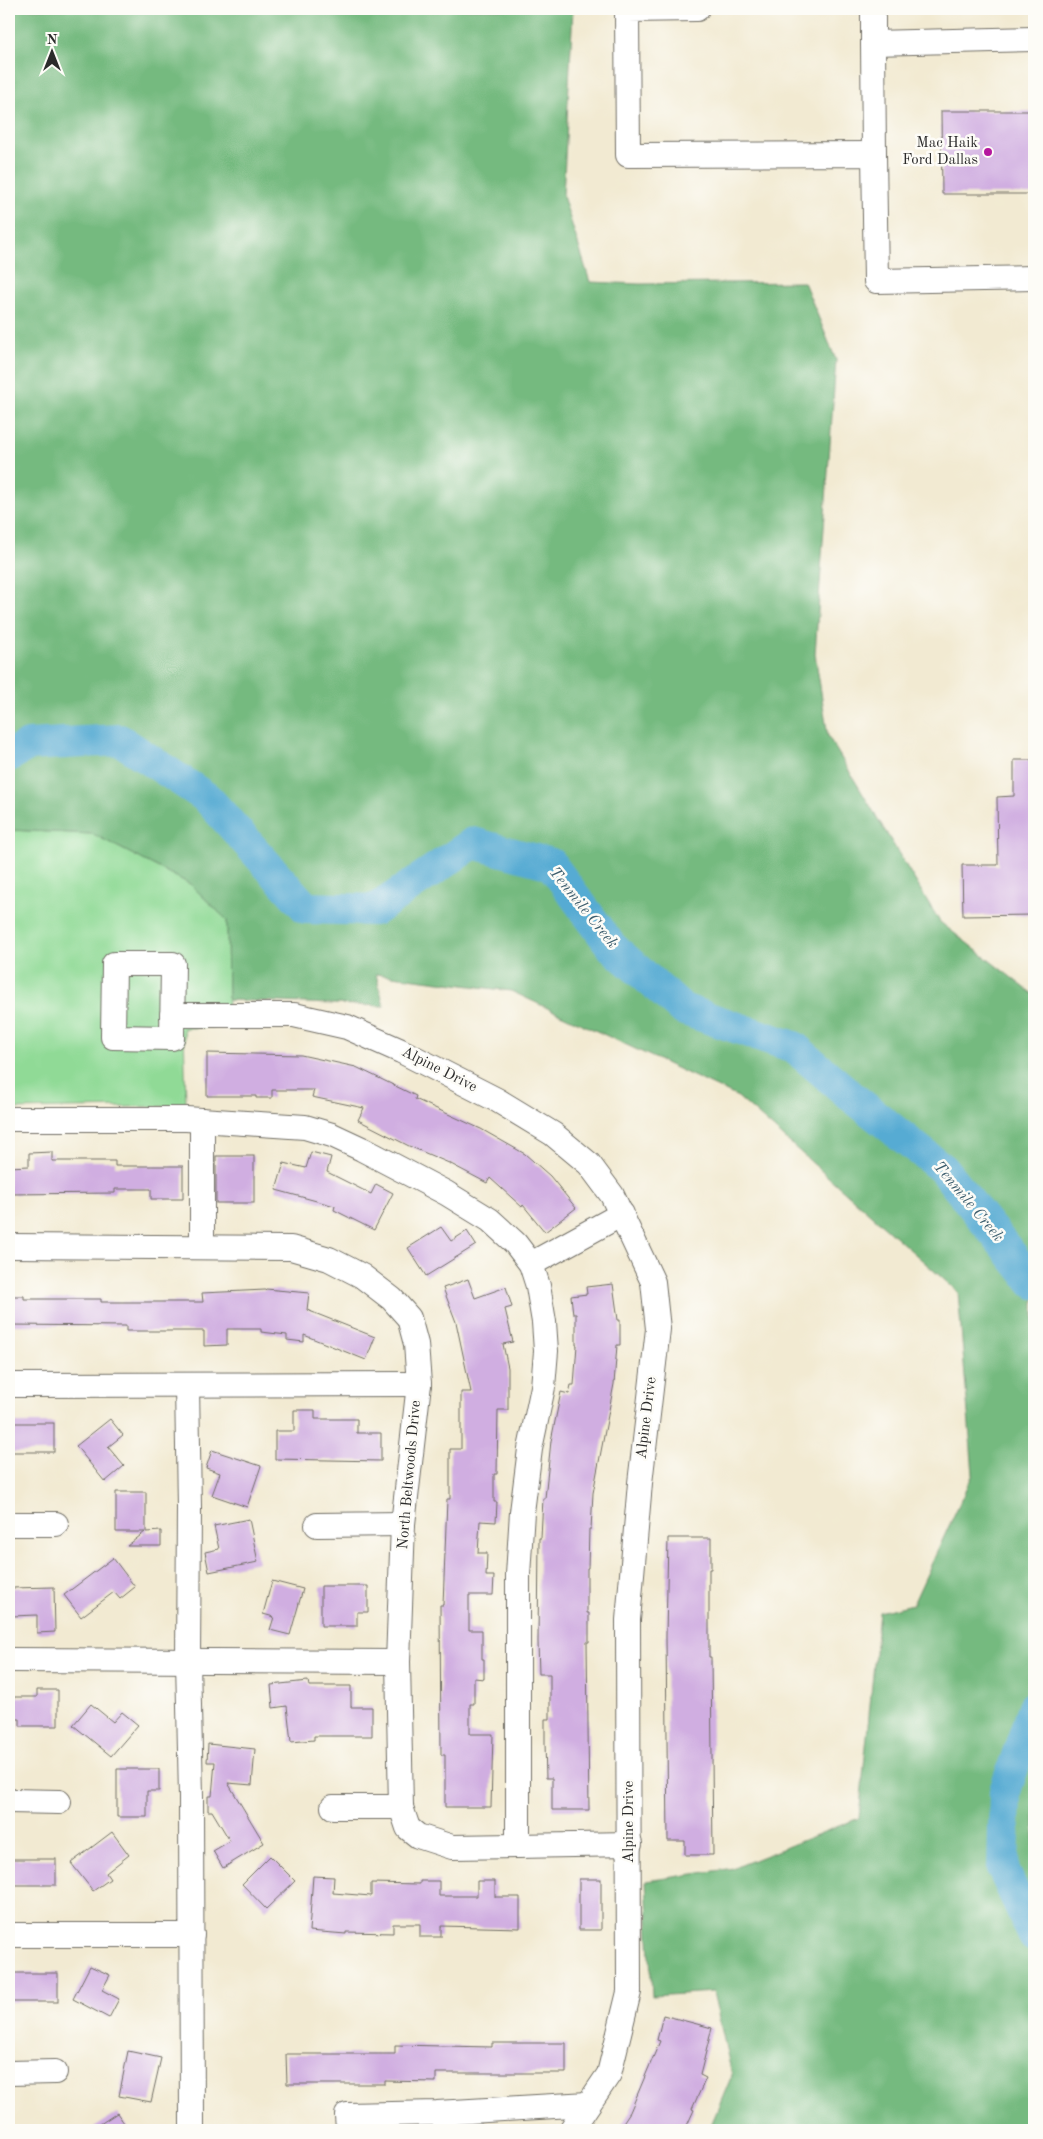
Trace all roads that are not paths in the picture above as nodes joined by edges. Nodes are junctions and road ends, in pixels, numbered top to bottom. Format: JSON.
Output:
{"nodes":[{"id":1,"x":697,"y":9,"type":"edge"},
{"id":2,"x":873,"y":9,"type":"edge"},
{"id":3,"x":1034,"y":40,"type":"edge"},
{"id":4,"x":873,"y":43,"type":"junction"},
{"id":5,"x":874,"y":154,"type":"junction"},
{"id":6,"x":1034,"y":278,"type":"edge"},
{"id":7,"x":172,"y":1015,"type":"dead end"},
{"id":8,"x":9,"y":1119,"type":"edge"},
{"id":9,"x":202,"y":1120,"type":"junction"},
{"id":10,"x":622,"y":1214,"type":"junction"},
{"id":11,"x":9,"y":1246,"type":"edge"},
{"id":12,"x":202,"y":1246,"type":"junction"},
{"id":13,"x":531,"y":1264,"type":"junction"},
{"id":14,"x":419,"y":1384,"type":"junction"},
{"id":15,"x":9,"y":1385,"type":"edge"},
{"id":16,"x":187,"y":1385,"type":"junction"},
{"id":17,"x":9,"y":1524,"type":"edge"},
{"id":18,"x":56,"y":1524,"type":"dead end"},
{"id":19,"x":404,"y":1524,"type":"junction"},
{"id":20,"x":317,"y":1525,"type":"dead end"},
{"id":21,"x":9,"y":1660,"type":"edge"},
{"id":22,"x":188,"y":1660,"type":"junction"},
{"id":23,"x":398,"y":1662,"type":"junction"},
{"id":24,"x":9,"y":1801,"type":"edge"},
{"id":25,"x":59,"y":1802,"type":"dead end"},
{"id":26,"x":333,"y":1807,"type":"dead end"},
{"id":27,"x":402,"y":1807,"type":"junction"},
{"id":28,"x":630,"y":1844,"type":"junction"},
{"id":29,"x":518,"y":1846,"type":"junction"},
{"id":30,"x":9,"y":1935,"type":"edge"},
{"id":31,"x":192,"y":1935,"type":"junction"},
{"id":32,"x":9,"y":2072,"type":"edge"},
{"id":33,"x":55,"y":2072,"type":"dead end"},
{"id":34,"x":588,"y":2104,"type":"junction"},
{"id":35,"x":192,"y":2130,"type":"edge"},
{"id":36,"x":348,"y":2130,"type":"edge"},
{"id":37,"x":571,"y":2130,"type":"edge"}],
"edges":[{"from":1,"to":5,"type":"street"},
{"from":2,"to":4,"type":"street"},
{"from":3,"to":4,"type":"street"},
{"from":4,"to":5,"type":"street"},
{"from":5,"to":6,"type":"street"},
{"from":7,"to":10,"type":"street","name":"Alpine Drive"},
{"from":8,"to":9,"type":"street"},
{"from":9,"to":12,"type":"street"},
{"from":9,"to":13,"type":"street"},
{"from":10,"to":13,"type":"street"},
{"from":10,"to":28,"type":"street","name":"Alpine Drive"},
{"from":11,"to":12,"type":"street","name":"North Beltwoods Drive"},
{"from":12,"to":14,"type":"street","name":"North Beltwoods Drive"},
{"from":13,"to":29,"type":"street"},
{"from":14,"to":16,"type":"street"},
{"from":14,"to":19,"type":"street","name":"North Beltwoods Drive"},
{"from":15,"to":16,"type":"street"},
{"from":16,"to":22,"type":"street"},
{"from":17,"to":18,"type":"street"},
{"from":19,"to":20,"type":"street"},
{"from":19,"to":23,"type":"street","name":"North Beltwoods Drive"},
{"from":21,"to":22,"type":"street"},
{"from":22,"to":23,"type":"street"},
{"from":22,"to":31,"type":"street"},
{"from":23,"to":27,"type":"street","name":"North Beltwoods Drive"},
{"from":24,"to":25,"type":"street"},
{"from":26,"to":27,"type":"street"},
{"from":27,"to":29,"type":"street","name":"North Beltwoods Drive"},
{"from":28,"to":29,"type":"street","name":"North Beltwoods Drive"},
{"from":28,"to":34,"type":"street","name":"Alpine Drive"},
{"from":30,"to":31,"type":"street"},
{"from":31,"to":35,"type":"street"},
{"from":32,"to":33,"type":"street"},
{"from":34,"to":36,"type":"street"},
{"from":34,"to":37,"type":"street","name":"Alpine Drive"}]}
